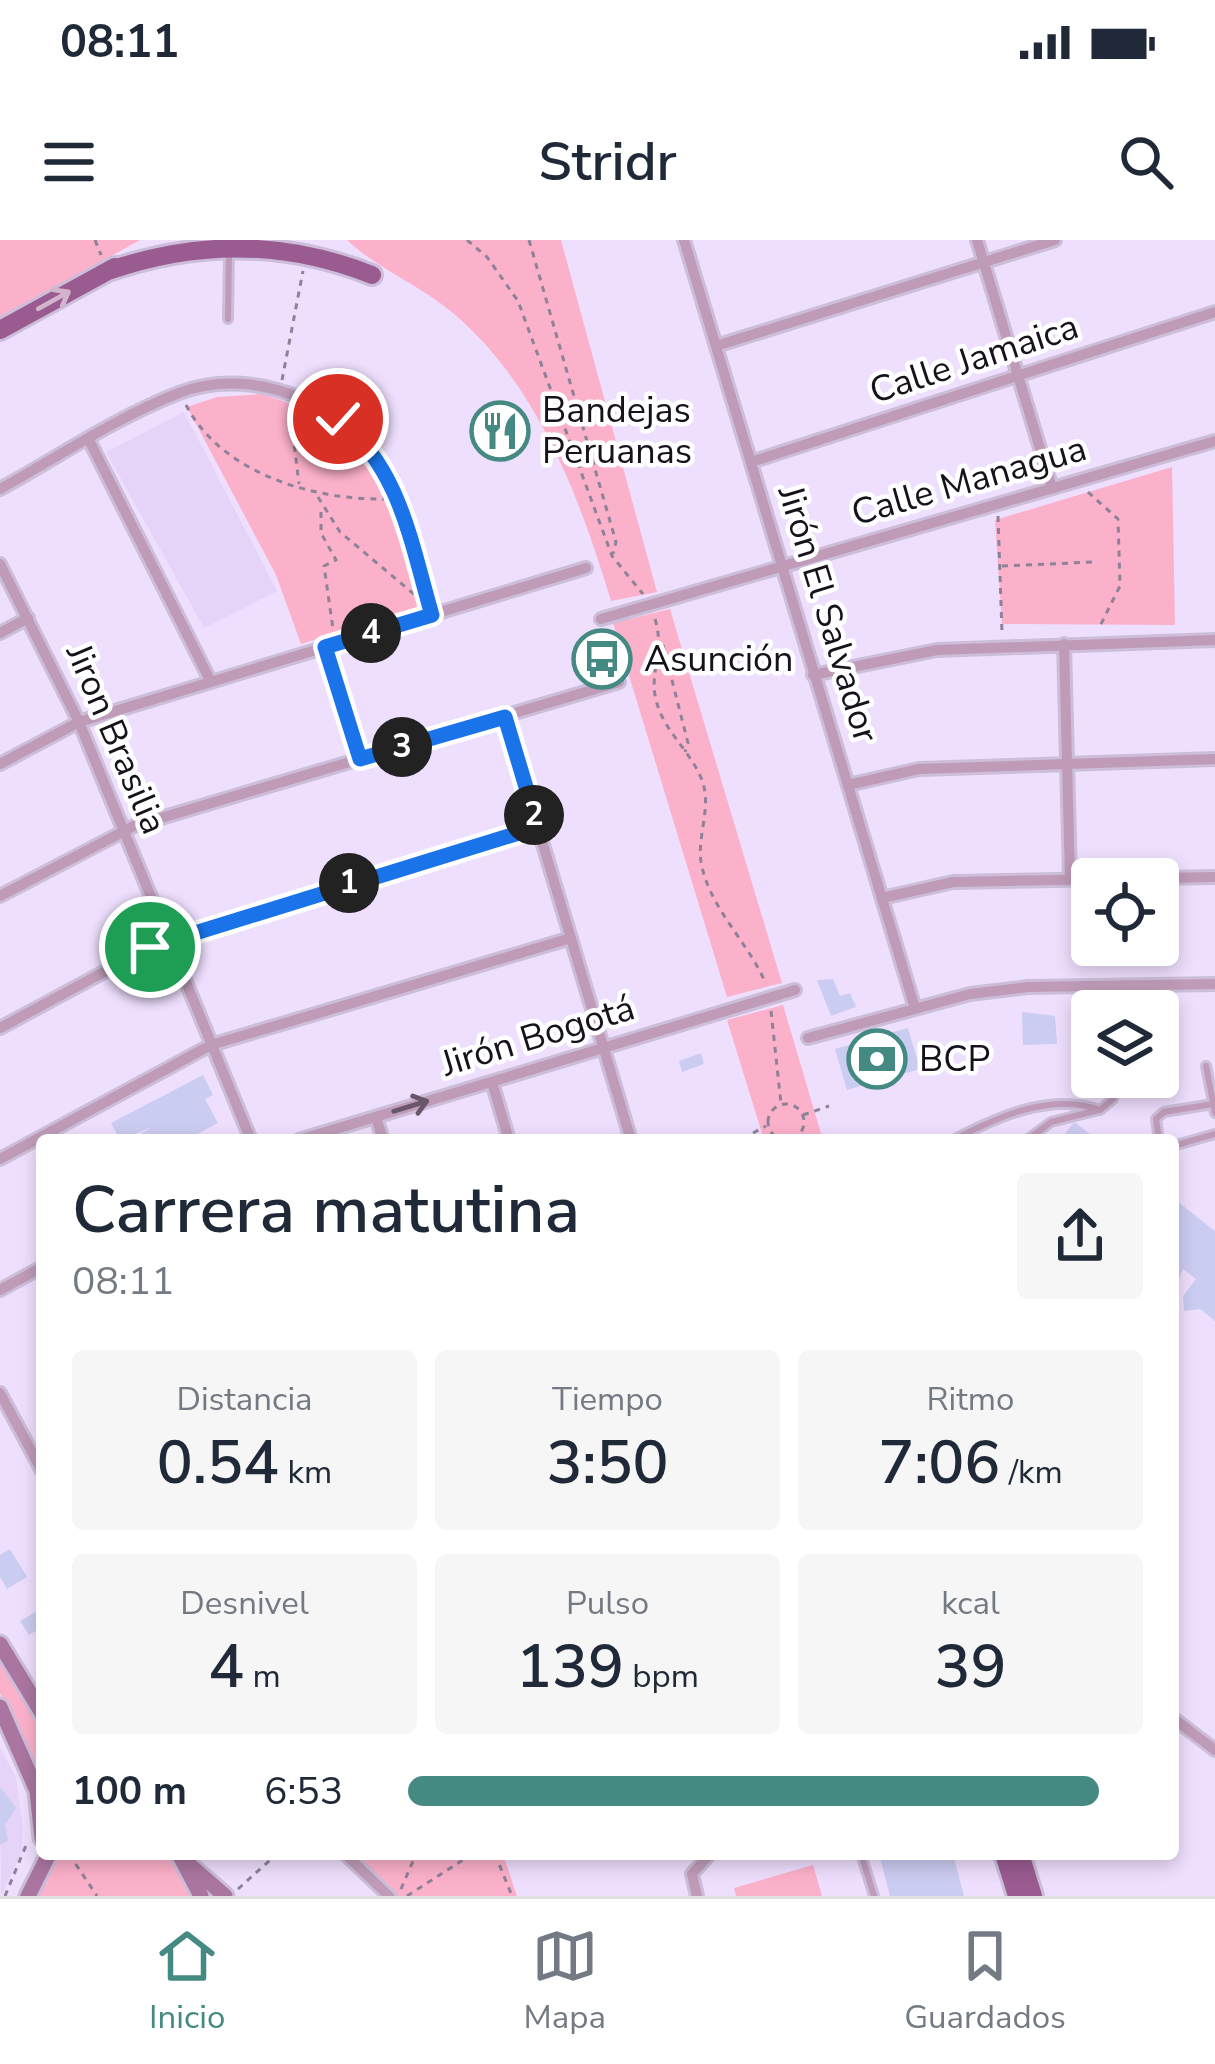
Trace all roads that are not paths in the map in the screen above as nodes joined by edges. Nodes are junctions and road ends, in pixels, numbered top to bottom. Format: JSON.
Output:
{"nodes":[{"id":1,"x":160,"y":240,"type":"edge"},
{"id":2,"x":333,"y":240,"type":"edge"},
{"id":3,"x":684,"y":240,"type":"edge"},
{"id":4,"x":977,"y":240,"type":"edge"},
{"id":5,"x":1055,"y":240,"type":"edge"},
{"id":6,"x":230,"y":242,"type":"edge"},
{"id":7,"x":984,"y":262,"type":"junction"},
{"id":8,"x":108,"y":271,"type":"junction"},
{"id":9,"x":1215,"y":313,"type":"edge"},
{"id":10,"x":228,"y":319,"type":"dead end"},
{"id":11,"x":0,"y":330,"type":"edge"},
{"id":12,"x":716,"y":346,"type":"junction"},
{"id":13,"x":1018,"y":376,"type":"junction"},
{"id":14,"x":88,"y":440,"type":"junction"},
{"id":15,"x":1215,"y":441,"type":"edge"},
{"id":16,"x":751,"y":462,"type":"junction"},
{"id":17,"x":1052,"y":488,"type":"junction"},
{"id":18,"x":0,"y":489,"type":"edge"},
{"id":19,"x":0,"y":564,"type":"edge"},
{"id":20,"x":782,"y":567,"type":"junction"},
{"id":21,"x":586,"y":568,"type":"dead end"},
{"id":22,"x":430,"y":608,"type":"junction"},
{"id":23,"x":28,"y":618,"type":"junction"},
{"id":24,"x":601,"y":619,"type":"dead end"},
{"id":25,"x":0,"y":633,"type":"edge"},
{"id":26,"x":1215,"y":640,"type":"edge"},
{"id":27,"x":1064,"y":644,"type":"junction"},
{"id":28,"x":813,"y":675,"type":"junction"},
{"id":29,"x":211,"y":682,"type":"junction"},
{"id":30,"x":619,"y":682,"type":"dead end"},
{"id":31,"x":505,"y":717,"type":"junction"},
{"id":32,"x":79,"y":722,"type":"junction"},
{"id":33,"x":1215,"y":759,"type":"edge"},
{"id":34,"x":0,"y":764,"type":"edge"},
{"id":35,"x":1068,"y":764,"type":"junction"},
{"id":36,"x":848,"y":785,"type":"junction"},
{"id":37,"x":538,"y":827,"type":"junction"},
{"id":38,"x":123,"y":830,"type":"junction"},
{"id":39,"x":1215,"y":877,"type":"edge"},
{"id":40,"x":1070,"y":879,"type":"junction"},
{"id":41,"x":0,"y":896,"type":"edge"},
{"id":42,"x":882,"y":898,"type":"junction"},
{"id":43,"x":167,"y":938,"type":"junction"},
{"id":44,"x":571,"y":938,"type":"junction"},
{"id":45,"x":1215,"y":984,"type":"edge"},
{"id":46,"x":795,"y":990,"type":"dead end"},
{"id":47,"x":914,"y":1005,"type":"junction"},
{"id":48,"x":0,"y":1028,"type":"edge"},
{"id":49,"x":808,"y":1038,"type":"dead end"},
{"id":50,"x":211,"y":1046,"type":"junction"},
{"id":51,"x":603,"y":1048,"type":"junction"},
{"id":52,"x":1205,"y":1066,"type":"dead end"},
{"id":53,"x":492,"y":1082,"type":"junction"},
{"id":54,"x":1113,"y":1098,"type":"edge"},
{"id":55,"x":1214,"y":1108,"type":"edge"},
{"id":56,"x":1100,"y":1110,"type":"junction"},
{"id":57,"x":376,"y":1117,"type":"junction"},
{"id":58,"x":47,"y":1134,"type":"edge"},
{"id":59,"x":248,"y":1134,"type":"edge"},
{"id":60,"x":319,"y":1134,"type":"edge"},
{"id":61,"x":380,"y":1134,"type":"edge"},
{"id":62,"x":507,"y":1134,"type":"edge"},
{"id":63,"x":629,"y":1134,"type":"edge"},
{"id":64,"x":963,"y":1134,"type":"edge"},
{"id":65,"x":1035,"y":1134,"type":"edge"},
{"id":66,"x":1158,"y":1134,"type":"edge"},
{"id":67,"x":1215,"y":1134,"type":"edge"},
{"id":68,"x":36,"y":1140,"type":"edge"},
{"id":69,"x":1179,"y":1144,"type":"edge"},
{"id":70,"x":0,"y":1159,"type":"edge"},
{"id":71,"x":36,"y":1271,"type":"edge"},
{"id":72,"x":0,"y":1290,"type":"edge"},
{"id":73,"x":0,"y":1393,"type":"edge"},
{"id":74,"x":36,"y":1460,"type":"edge"},
{"id":75,"x":0,"y":1644,"type":"edge"},
{"id":76,"x":36,"y":1703,"type":"edge"},
{"id":77,"x":0,"y":1707,"type":"edge"},
{"id":78,"x":1179,"y":1723,"type":"edge"},
{"id":79,"x":1215,"y":1750,"type":"edge"},
{"id":80,"x":36,"y":1788,"type":"edge"},
{"id":81,"x":43,"y":1860,"type":"edge"},
{"id":82,"x":184,"y":1860,"type":"edge"},
{"id":83,"x":186,"y":1860,"type":"edge"},
{"id":84,"x":351,"y":1860,"type":"edge"},
{"id":85,"x":705,"y":1860,"type":"edge"},
{"id":86,"x":863,"y":1860,"type":"edge"},
{"id":87,"x":1006,"y":1860,"type":"edge"},
{"id":88,"x":1022,"y":1860,"type":"edge"},
{"id":89,"x":231,"y":1892,"type":"edge"},
{"id":90,"x":28,"y":1896,"type":"edge"},
{"id":91,"x":201,"y":1896,"type":"edge"},
{"id":92,"x":388,"y":1896,"type":"edge"},
{"id":93,"x":697,"y":1896,"type":"edge"},
{"id":94,"x":874,"y":1896,"type":"edge"},
{"id":95,"x":1017,"y":1896,"type":"edge"},
{"id":96,"x":1033,"y":1896,"type":"edge"}],
"edges":[{"from":1,"to":8,"type":"main road"},
{"from":2,"to":6,"type":"main road"},
{"from":3,"to":12,"type":"street","name":"Jirón El Salvador"},
{"from":4,"to":7,"type":"street"},
{"from":5,"to":7,"type":"street"},
{"from":6,"to":8,"type":"main road"},
{"from":6,"to":10,"type":"lane"},
{"from":7,"to":12,"type":"street"},
{"from":7,"to":13,"type":"street"},
{"from":11,"to":8,"type":"main road","one_way":true},
{"from":9,"to":13,"type":"street","name":"Calle Jamaica"},
{"from":12,"to":16,"type":"street","name":"Jirón El Salvador"},
{"from":13,"to":16,"type":"street","name":"Calle Jamaica"},
{"from":13,"to":17,"type":"street"},
{"from":14,"to":18,"type":"street"},
{"from":14,"to":22,"type":"street"},
{"from":14,"to":29,"type":"street"},
{"from":15,"to":17,"type":"street","name":"Calle Managua"},
{"from":16,"to":20,"type":"street","name":"Jirón El Salvador"},
{"from":17,"to":20,"type":"street","name":"Calle Managua"},
{"from":19,"to":23,"type":"street","name":"Jiron Brasilia"},
{"from":20,"to":24,"type":"street","name":"Calle Managua"},
{"from":20,"to":28,"type":"street","name":"Jirón El Salvador"},
{"from":21,"to":22,"type":"street"},
{"from":22,"to":29,"type":"street"},
{"from":23,"to":25,"type":"street"},
{"from":23,"to":32,"type":"street","name":"Jiron Brasilia"},
{"from":26,"to":27,"type":"street"},
{"from":27,"to":28,"type":"street"},
{"from":27,"to":35,"type":"street"},
{"from":28,"to":36,"type":"street","name":"Jirón El Salvador"},
{"from":29,"to":32,"type":"street"},
{"from":30,"to":31,"type":"street"},
{"from":31,"to":37,"type":"street"},
{"from":31,"to":38,"type":"street"},
{"from":32,"to":34,"type":"street"},
{"from":32,"to":38,"type":"street","name":"Jiron Brasilia"},
{"from":33,"to":35,"type":"street"},
{"from":35,"to":36,"type":"street"},
{"from":35,"to":40,"type":"street"},
{"from":36,"to":42,"type":"street","name":"Jirón El Salvador"},
{"from":37,"to":43,"type":"street"},
{"from":37,"to":44,"type":"street"},
{"from":38,"to":41,"type":"street"},
{"from":38,"to":43,"type":"street","name":"Jiron Brasilia"},
{"from":39,"to":40,"type":"street"},
{"from":40,"to":42,"type":"street"},
{"from":42,"to":47,"type":"street","name":"Jirón El Salvador"},
{"from":43,"to":48,"type":"street"},
{"from":43,"to":50,"type":"street","name":"Jiron Brasilia"},
{"from":44,"to":50,"type":"street"},
{"from":44,"to":51,"type":"street"},
{"from":45,"to":47,"type":"street"},
{"from":46,"to":51,"type":"street","name":"Jirón Bogotá"},
{"from":47,"to":49,"type":"street"},
{"from":50,"to":58,"type":"street"},
{"from":50,"to":59,"type":"street","name":"Jiron Brasilia"},
{"from":51,"to":53,"type":"street","name":"Jirón Bogotá"},
{"from":51,"to":63,"type":"street"},
{"from":52,"to":55,"type":"lane"},
{"from":57,"to":53,"type":"street","name":"Jirón Bogotá","one_way":true},
{"from":53,"to":62,"type":"street"},
{"from":54,"to":56,"type":"lane"},
{"from":55,"to":66,"type":"lane"},
{"from":56,"to":64,"type":"lane"},
{"from":56,"to":65,"type":"lane"},
{"from":57,"to":60,"type":"street","name":"Jirón Bogotá"},
{"from":57,"to":61,"type":"street"},
{"from":67,"to":69,"type":"lane"},
{"from":68,"to":70,"type":"street"},
{"from":71,"to":72,"type":"street"},
{"from":73,"to":74,"type":"street"},
{"from":75,"to":76,"type":"main road"},
{"from":77,"to":80,"type":"main road"},
{"from":78,"to":79,"type":"street"},
{"from":81,"to":90,"type":"main road"},
{"from":82,"to":91,"type":"main road"},
{"from":83,"to":89,"type":"main road"},
{"from":84,"to":92,"type":"street"},
{"from":85,"to":93,"type":"street"},
{"from":86,"to":94,"type":"lane"},
{"from":87,"to":95,"type":"main road"},
{"from":88,"to":96,"type":"main road"}]}
